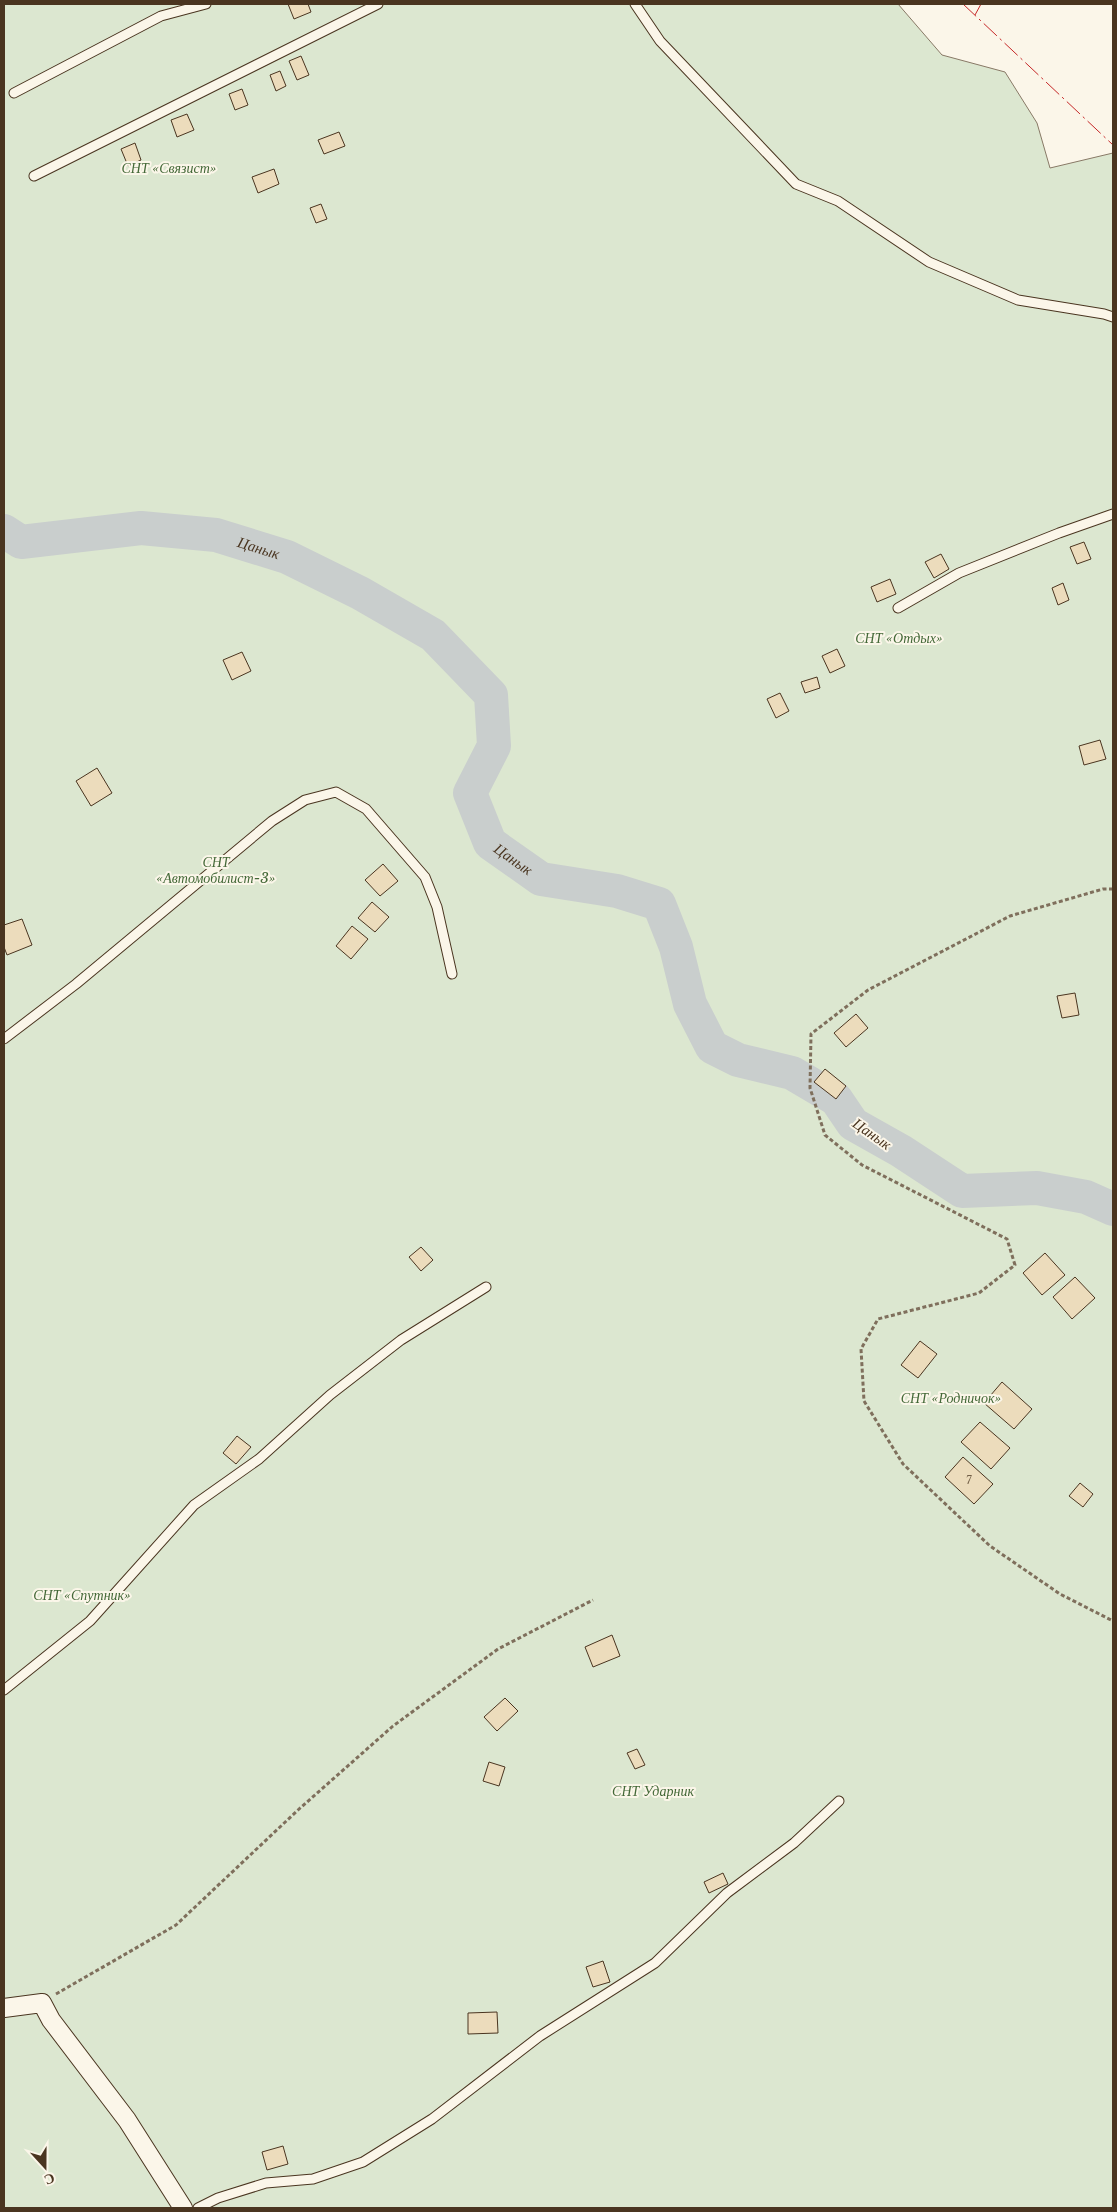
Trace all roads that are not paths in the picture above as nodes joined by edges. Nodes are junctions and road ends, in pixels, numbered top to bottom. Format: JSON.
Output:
{"nodes":[{"id":1,"x":206,"y":4,"type":"edge"},
{"id":2,"x":378,"y":4,"type":"edge"},
{"id":3,"x":635,"y":4,"type":"edge"},
{"id":4,"x":14,"y":93,"type":"dead end"},
{"id":5,"x":34,"y":176,"type":"dead end"},
{"id":6,"x":1113,"y":318,"type":"edge"},
{"id":7,"x":1113,"y":514,"type":"edge"},
{"id":8,"x":898,"y":608,"type":"dead end"},
{"id":9,"x":452,"y":974,"type":"dead end"},
{"id":10,"x":4,"y":1039,"type":"edge"},
{"id":11,"x":486,"y":1287,"type":"dead end"},
{"id":12,"x":4,"y":1690,"type":"edge"},
{"id":13,"x":839,"y":1801,"type":"dead end"},
{"id":14,"x":4,"y":2008,"type":"edge"},
{"id":15,"x":183,"y":2208,"type":"edge"},
{"id":16,"x":198,"y":2208,"type":"edge"}],
"edges":[{"from":1,"to":4,"type":"lane"},
{"from":2,"to":5,"type":"lane"},
{"from":3,"to":6,"type":"lane"},
{"from":7,"to":8,"type":"lane"},
{"from":9,"to":10,"type":"lane"},
{"from":11,"to":12,"type":"lane"},
{"from":13,"to":16,"type":"lane"},
{"from":14,"to":15,"type":"street"}]}
